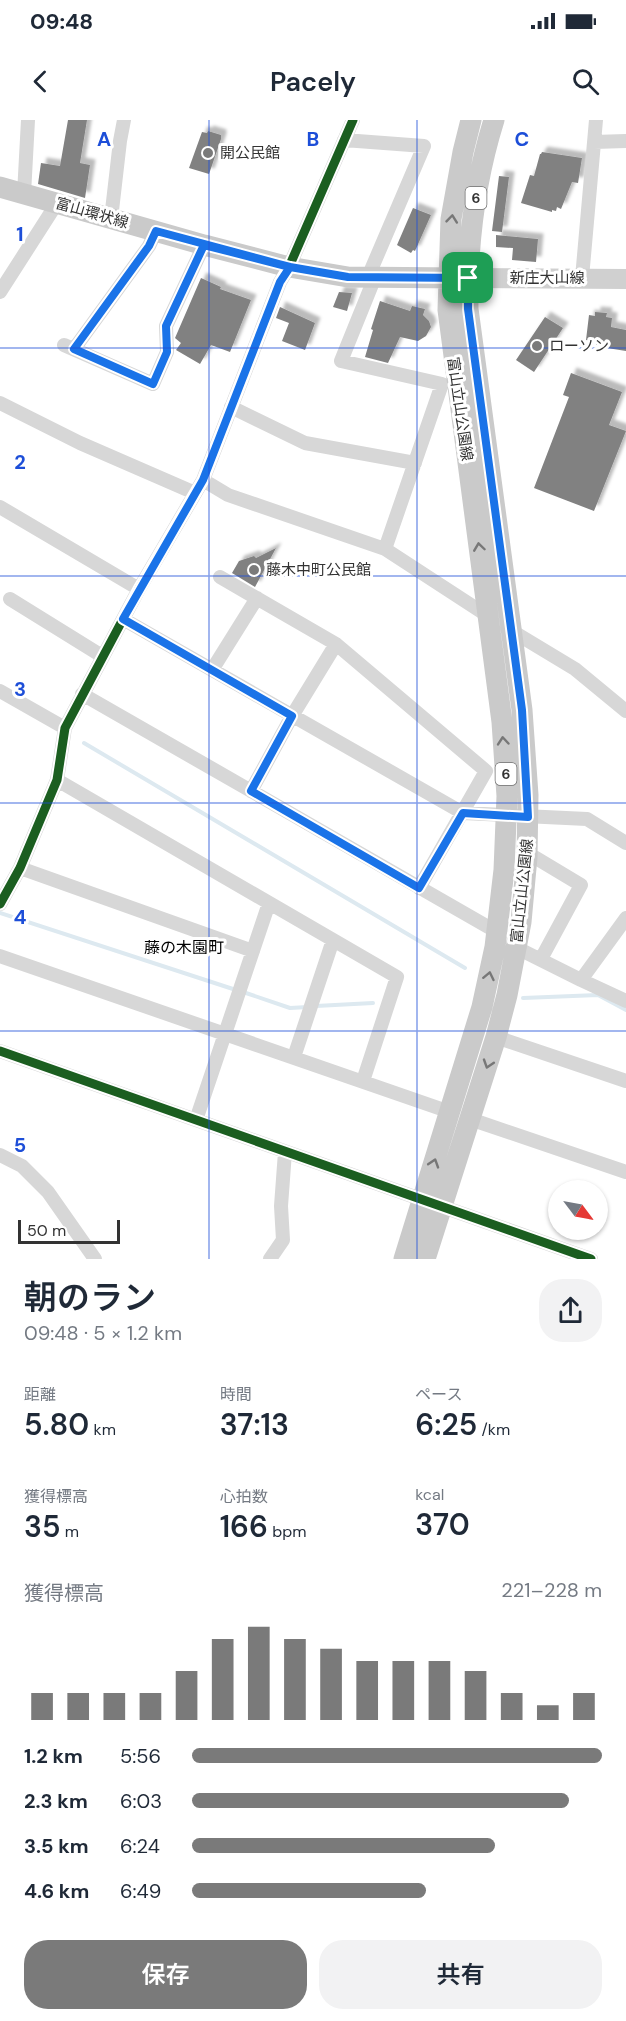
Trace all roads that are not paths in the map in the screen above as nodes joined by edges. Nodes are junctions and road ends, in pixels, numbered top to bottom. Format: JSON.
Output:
{"nodes":[{"id":1,"x":28,"y":120,"type":"edge"},
{"id":2,"x":124,"y":120,"type":"edge"},
{"id":3,"x":353,"y":120,"type":"edge"},
{"id":4,"x":471,"y":120,"type":"edge"},
{"id":5,"x":494,"y":120,"type":"edge"},
{"id":6,"x":596,"y":120,"type":"edge"},
{"id":7,"x":345,"y":140,"type":"junction"},
{"id":8,"x":626,"y":141,"type":"edge"},
{"id":9,"x":594,"y":142,"type":"junction"},
{"id":10,"x":0,"y":187,"type":"edge"},
{"id":11,"x":24,"y":194,"type":"junction"},
{"id":12,"x":57,"y":203,"type":"junction"},
{"id":13,"x":111,"y":219,"type":"junction"},
{"id":14,"x":156,"y":231,"type":"junction"},
{"id":15,"x":204,"y":245,"type":"junction"},
{"id":16,"x":290,"y":267,"type":"junction"},
{"id":17,"x":372,"y":277,"type":"junction"},
{"id":18,"x":458,"y":278,"type":"junction"},
{"id":19,"x":582,"y":278,"type":"junction"},
{"id":20,"x":626,"y":279,"type":"edge"},
{"id":21,"x":0,"y":292,"type":"edge"},
{"id":22,"x":0,"y":403,"type":"edge"},
{"id":23,"x":231,"y":407,"type":"junction"},
{"id":24,"x":416,"y":463,"type":"junction"},
{"id":25,"x":203,"y":480,"type":"junction"},
{"id":26,"x":195,"y":493,"type":"junction"},
{"id":27,"x":0,"y":507,"type":"edge"},
{"id":28,"x":385,"y":549,"type":"junction"},
{"id":29,"x":220,"y":577,"type":"dead end"},
{"id":30,"x":139,"y":588,"type":"junction"},
{"id":31,"x":257,"y":598,"type":"junction"},
{"id":32,"x":10,"y":599,"type":"dead end"},
{"id":33,"x":489,"y":616,"type":"junction"},
{"id":34,"x":123,"y":619,"type":"junction"},
{"id":35,"x":511,"y":630,"type":"junction"},
{"id":36,"x":336,"y":644,"type":"junction"},
{"id":37,"x":102,"y":656,"type":"junction"},
{"id":38,"x":212,"y":670,"type":"junction"},
{"id":39,"x":0,"y":692,"type":"edge"},
{"id":40,"x":82,"y":694,"type":"junction"},
{"id":41,"x":626,"y":711,"type":"edge"},
{"id":42,"x":292,"y":716,"type":"junction"},
{"id":43,"x":65,"y":728,"type":"junction"},
{"id":44,"x":57,"y":780,"type":"junction"},
{"id":45,"x":251,"y":791,"type":"junction"},
{"id":46,"x":463,"y":813,"type":"junction"},
{"id":47,"x":506,"y":816,"type":"junction"},
{"id":48,"x":528,"y":817,"type":"junction"},
{"id":49,"x":626,"y":843,"type":"edge"},
{"id":50,"x":527,"y":857,"type":"junction"},
{"id":51,"x":20,"y":868,"type":"junction"},
{"id":52,"x":419,"y":888,"type":"junction"},
{"id":53,"x":2,"y":895,"type":"edge"},
{"id":54,"x":269,"y":903,"type":"junction"},
{"id":55,"x":626,"y":918,"type":"edge"},
{"id":56,"x":497,"y":932,"type":"junction"},
{"id":57,"x":333,"y":940,"type":"junction"},
{"id":58,"x":517,"y":948,"type":"junction"},
{"id":59,"x":253,"y":951,"type":"junction"},
{"id":60,"x":0,"y":956,"type":"edge"},
{"id":61,"x":541,"y":959,"type":"junction"},
{"id":62,"x":581,"y":980,"type":"junction"},
{"id":63,"x":626,"y":1001,"type":"edge"},
{"id":64,"x":226,"y":1034,"type":"junction"},
{"id":65,"x":496,"y":1037,"type":"junction"},
{"id":66,"x":0,"y":1051,"type":"edge"},
{"id":67,"x":294,"y":1057,"type":"junction"},
{"id":68,"x":363,"y":1081,"type":"junction"},
{"id":69,"x":626,"y":1081,"type":"edge"},
{"id":70,"x":450,"y":1112,"type":"junction"},
{"id":71,"x":470,"y":1119,"type":"junction"},
{"id":72,"x":196,"y":1120,"type":"junction"},
{"id":73,"x":285,"y":1152,"type":"junction"},
{"id":74,"x":0,"y":1155,"type":"edge"},
{"id":75,"x":626,"y":1172,"type":"edge"},
{"id":76,"x":432,"y":1202,"type":"junction"},
{"id":77,"x":95,"y":1259,"type":"edge"},
{"id":78,"x":270,"y":1259,"type":"edge"},
{"id":79,"x":404,"y":1259,"type":"edge"},
{"id":80,"x":425,"y":1259,"type":"edge"},
{"id":81,"x":591,"y":1259,"type":"edge"}],
"edges":[{"from":1,"to":11,"type":"street"},
{"from":2,"to":13,"type":"street"},
{"from":3,"to":7,"type":"street"},
{"from":18,"to":4,"type":"main road","name":"富山立山公園線","number":"6","one_way":true},
{"from":5,"to":18,"type":"main road","name":"富山立山公園線","number":"6"},
{"from":6,"to":9,"type":"street"},
{"from":7,"to":16,"type":"street"},
{"from":7,"to":17,"type":"street"},
{"from":8,"to":9,"type":"street"},
{"from":9,"to":19,"type":"street"},
{"from":10,"to":11,"type":"main road","name":"富山環状線"},
{"from":11,"to":12,"type":"main road","name":"富山環状線"},
{"from":12,"to":13,"type":"main road","name":"富山環状線"},
{"from":12,"to":21,"type":"street"},
{"from":13,"to":14,"type":"main road","name":"富山環状線"},
{"from":14,"to":15,"type":"main road","name":"富山環状線"},
{"from":14,"to":15,"type":"street"},
{"from":15,"to":16,"type":"main road","name":"富山環状線"},
{"from":16,"to":17,"type":"main road","name":"富山環状線"},
{"from":16,"to":23,"type":"street"},
{"from":17,"to":18,"type":"main road","name":"富山環状線"},
{"from":17,"to":24,"type":"street"},
{"from":18,"to":19,"type":"main road","name":"新庄大山線"},
{"from":33,"to":18,"type":"main road","name":"富山立山公園線","number":"6","one_way":true},
{"from":18,"to":35,"type":"main road","name":"富山立山公園線","number":"6"},
{"from":19,"to":20,"type":"main road","name":"新庄大山線"},
{"from":22,"to":26,"type":"street"},
{"from":23,"to":24,"type":"street"},
{"from":23,"to":25,"type":"street"},
{"from":24,"to":28,"type":"street"},
{"from":25,"to":26,"type":"street"},
{"from":25,"to":28,"type":"street"},
{"from":26,"to":30,"type":"street"},
{"from":27,"to":30,"type":"street"},
{"from":28,"to":33,"type":"street"},
{"from":29,"to":31,"type":"street"},
{"from":30,"to":34,"type":"street"},
{"from":31,"to":36,"type":"street"},
{"from":31,"to":38,"type":"street"},
{"from":32,"to":37,"type":"street"},
{"from":33,"to":35,"type":"street"},
{"from":47,"to":33,"type":"main road","name":"富山立山公園線","number":"6","one_way":true},
{"from":34,"to":37,"type":"street"},
{"from":34,"to":38,"type":"street"},
{"from":35,"to":41,"type":"street"},
{"from":35,"to":48,"type":"main road","name":"富山立山公園線","number":"6"},
{"from":36,"to":42,"type":"street"},
{"from":36,"to":46,"type":"street"},
{"from":37,"to":40,"type":"street"},
{"from":38,"to":42,"type":"street"},
{"from":39,"to":43,"type":"street"},
{"from":40,"to":43,"type":"street"},
{"from":40,"to":45,"type":"street"},
{"from":42,"to":45,"type":"street"},
{"from":42,"to":46,"type":"street"},
{"from":43,"to":44,"type":"street"},
{"from":44,"to":51,"type":"street"},
{"from":44,"to":54,"type":"street"},
{"from":45,"to":52,"type":"street"},
{"from":46,"to":47,"type":"street"},
{"from":46,"to":52,"type":"street"},
{"from":47,"to":48,"type":"street"},
{"from":47,"to":56,"type":"main road","name":"富山立山公園線","number":"6"},
{"from":48,"to":49,"type":"street"},
{"from":48,"to":50,"type":"main road","name":"富山立山公園線","number":"6"},
{"from":50,"to":58,"type":"main road","name":"富山立山公園線","number":"6"},
{"from":50,"to":61,"type":"street"},
{"from":51,"to":53,"type":"street"},
{"from":51,"to":59,"type":"street"},
{"from":52,"to":56,"type":"street"},
{"from":54,"to":57,"type":"street"},
{"from":54,"to":59,"type":"street"},
{"from":55,"to":62,"type":"street"},
{"from":70,"to":56,"type":"main road","name":"富山立山公園線","number":"6","one_way":true},
{"from":57,"to":67,"type":"street"},
{"from":57,"to":68,"type":"street"},
{"from":58,"to":61,"type":"street"},
{"from":58,"to":65,"type":"main road","name":"富山立山公園線","number":"6"},
{"from":59,"to":64,"type":"street"},
{"from":60,"to":64,"type":"street"},
{"from":61,"to":62,"type":"street"},
{"from":62,"to":63,"type":"street"},
{"from":64,"to":67,"type":"street"},
{"from":64,"to":72,"type":"street"},
{"from":65,"to":69,"type":"street"},
{"from":65,"to":71,"type":"main road","name":"富山立山公園線","number":"6","one_way":true},
{"from":66,"to":72,"type":"street"},
{"from":67,"to":68,"type":"street"},
{"from":68,"to":70,"type":"street"},
{"from":76,"to":70,"type":"main road","name":"富山立山公園線","number":"6","one_way":true},
{"from":71,"to":75,"type":"street"},
{"from":71,"to":76,"type":"main road","name":"富山立山公園線","number":"6"},
{"from":72,"to":73,"type":"street"},
{"from":73,"to":76,"type":"street"},
{"from":73,"to":78,"type":"street"},
{"from":74,"to":77,"type":"street"},
{"from":76,"to":79,"type":"main road","name":"富山立山公園線","number":"6"},
{"from":76,"to":80,"type":"main road","name":"富山立山公園線","number":"6"},
{"from":76,"to":81,"type":"street"}]}
